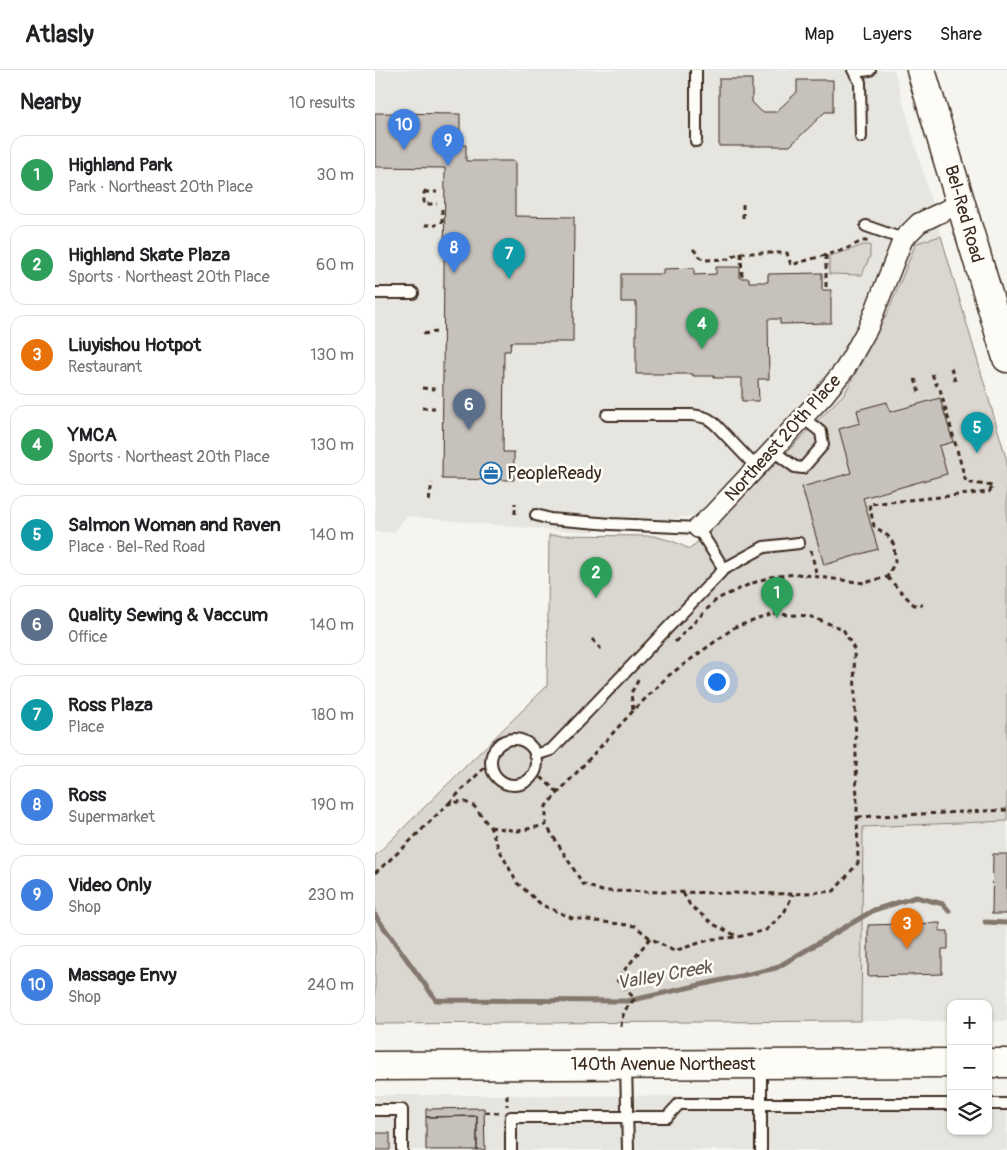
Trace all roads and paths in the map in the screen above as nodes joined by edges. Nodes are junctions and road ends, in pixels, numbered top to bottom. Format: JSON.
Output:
{"nodes":[{"id":1,"x":696,"y":70,"type":"edge"},
{"id":2,"x":870,"y":70,"type":"edge"},
{"id":3,"x":921,"y":70,"type":"edge"},
{"id":4,"x":853,"y":71,"type":"edge"},
{"id":5,"x":861,"y":137,"type":"dead end"},
{"id":6,"x":696,"y":142,"type":"dead end"},
{"id":7,"x":437,"y":192,"type":"dead end"},
{"id":8,"x":961,"y":203,"type":"junction"},
{"id":9,"x":437,"y":204,"type":"dead end"},
{"id":10,"x":743,"y":204,"type":"dead end"},
{"id":11,"x":443,"y":207,"type":"dead end"},
{"id":12,"x":743,"y":218,"type":"dead end"},
{"id":13,"x":442,"y":223,"type":"dead end"},
{"id":14,"x":425,"y":225,"type":"dead end"},
{"id":15,"x":437,"y":225,"type":"dead end"},
{"id":16,"x":866,"y":226,"type":"dead end"},
{"id":17,"x":903,"y":239,"type":"junction"},
{"id":18,"x":877,"y":241,"type":"dead end"},
{"id":19,"x":693,"y":249,"type":"dead end"},
{"id":20,"x":741,"y":253,"type":"junction"},
{"id":21,"x":826,"y":254,"type":"junction"},
{"id":22,"x":742,"y":278,"type":"dead end"},
{"id":23,"x":826,"y":290,"type":"dead end"},
{"id":24,"x":375,"y":293,"type":"edge"},
{"id":25,"x":413,"y":293,"type":"dead end"},
{"id":26,"x":436,"y":332,"type":"dead end"},
{"id":27,"x":423,"y":334,"type":"dead end"},
{"id":28,"x":1007,"y":358,"type":"edge"},
{"id":29,"x":951,"y":368,"type":"dead end"},
{"id":30,"x":932,"y":374,"type":"dead end"},
{"id":31,"x":915,"y":379,"type":"dead end"},
{"id":32,"x":955,"y":381,"type":"dead end"},
{"id":33,"x":422,"y":388,"type":"dead end"},
{"id":34,"x":435,"y":389,"type":"dead end"},
{"id":35,"x":919,"y":392,"type":"dead end"},
{"id":36,"x":422,"y":408,"type":"dead end"},
{"id":37,"x":435,"y":408,"type":"dead end"},
{"id":38,"x":607,"y":415,"type":"dead end"},
{"id":39,"x":803,"y":418,"type":"junction"},
{"id":40,"x":772,"y":450,"type":"junction"},
{"id":41,"x":756,"y":467,"type":"junction"},
{"id":42,"x":432,"y":483,"type":"dead end"},
{"id":43,"x":429,"y":501,"type":"dead end"},
{"id":44,"x":515,"y":503,"type":"dead end"},
{"id":45,"x":515,"y":514,"type":"dead end"},
{"id":46,"x":536,"y":515,"type":"dead end"},
{"id":47,"x":698,"y":528,"type":"junction"},
{"id":48,"x":799,"y":543,"type":"dead end"},
{"id":49,"x":811,"y":550,"type":"dead end"},
{"id":50,"x":724,"y":568,"type":"junction"},
{"id":51,"x":817,"y":577,"type":"junction"},
{"id":52,"x":887,"y":577,"type":"junction"},
{"id":53,"x":923,"y":605,"type":"dead end"},
{"id":54,"x":591,"y":639,"type":"dead end"},
{"id":55,"x":671,"y":646,"type":"dead end"},
{"id":56,"x":601,"y":649,"type":"dead end"},
{"id":57,"x":639,"y":679,"type":"dead end"},
{"id":58,"x":633,"y":711,"type":"junction"},
{"id":59,"x":535,"y":755,"type":"junction"},
{"id":60,"x":492,"y":760,"type":"junction"},
{"id":61,"x":541,"y":777,"type":"dead end"},
{"id":62,"x":558,"y":793,"type":"junction"},
{"id":63,"x":448,"y":804,"type":"junction"},
{"id":64,"x":1007,"y":810,"type":"edge"},
{"id":65,"x":858,"y":817,"type":"junction"},
{"id":66,"x":545,"y":825,"type":"junction"},
{"id":67,"x":491,"y":827,"type":"junction"},
{"id":68,"x":375,"y":873,"type":"edge"},
{"id":69,"x":683,"y":892,"type":"junction"},
{"id":70,"x":793,"y":894,"type":"junction"},
{"id":71,"x":738,"y":937,"type":"junction"},
{"id":72,"x":650,"y":938,"type":"junction"},
{"id":73,"x":621,"y":1027,"type":"dead end"},
{"id":74,"x":761,"y":1063,"type":"junction"},
{"id":75,"x":947,"y":1063,"type":"edge"},
{"id":76,"x":992,"y":1063,"type":"edge"},
{"id":77,"x":1007,"y":1063,"type":"edge"},
{"id":78,"x":627,"y":1064,"type":"junction"},
{"id":79,"x":375,"y":1066,"type":"edge"},
{"id":80,"x":762,"y":1103,"type":"junction"},
{"id":81,"x":947,"y":1104,"type":"edge"},
{"id":82,"x":992,"y":1104,"type":"edge"},
{"id":83,"x":1007,"y":1104,"type":"edge"},
{"id":84,"x":375,"y":1110,"type":"edge"},
{"id":85,"x":628,"y":1118,"type":"junction"},
{"id":86,"x":402,"y":1150,"type":"edge"},
{"id":87,"x":511,"y":1150,"type":"edge"},
{"id":88,"x":628,"y":1150,"type":"edge"},
{"id":89,"x":761,"y":1150,"type":"edge"}],
"edges":[{"from":1,"to":6,"type":"lane"},
{"from":2,"to":4,"type":"lane"},
{"from":3,"to":8,"type":"main road","name":"Bel-Red Road"},
{"from":4,"to":5,"type":"lane"},
{"from":7,"to":9,"type":"path"},
{"from":8,"to":17,"type":"street","name":"Northeast 20th Place"},
{"from":8,"to":28,"type":"main road","name":"Bel-Red Road"},
{"from":10,"to":12,"type":"path"},
{"from":11,"to":13,"type":"path"},
{"from":14,"to":15,"type":"path"},
{"from":16,"to":17,"type":"lane"},
{"from":17,"to":39,"type":"street","name":"Northeast 20th Place"},
{"from":18,"to":21,"type":"path"},
{"from":19,"to":20,"type":"path"},
{"from":20,"to":21,"type":"path"},
{"from":20,"to":22,"type":"path"},
{"from":21,"to":23,"type":"path"},
{"from":24,"to":25,"type":"lane"},
{"from":26,"to":27,"type":"path"},
{"from":29,"to":32,"type":"path"},
{"from":30,"to":52,"type":"path"},
{"from":31,"to":35,"type":"path"},
{"from":33,"to":34,"type":"path"},
{"from":36,"to":37,"type":"path"},
{"from":38,"to":41,"type":"lane"},
{"from":39,"to":40,"type":"street","name":"Northeast 20th Place"},
{"from":39,"to":40,"type":"lane"},
{"from":40,"to":41,"type":"street","name":"Northeast 20th Place"},
{"from":41,"to":47,"type":"street","name":"Northeast 20th Place"},
{"from":42,"to":43,"type":"path"},
{"from":44,"to":45,"type":"path"},
{"from":46,"to":47,"type":"lane"},
{"from":47,"to":50,"type":"lane"},
{"from":48,"to":50,"type":"lane"},
{"from":49,"to":51,"type":"path"},
{"from":50,"to":59,"type":"lane"},
{"from":51,"to":52,"type":"path"},
{"from":51,"to":55,"type":"path"},
{"from":52,"to":53,"type":"path"},
{"from":54,"to":56,"type":"path"},
{"from":57,"to":58,"type":"path"},
{"from":58,"to":62,"type":"path"},
{"from":58,"to":65,"type":"path"},
{"from":59,"to":60,"type":"lane"},
{"from":59,"to":60,"type":"lane"},
{"from":60,"to":63,"type":"path"},
{"from":61,"to":62,"type":"path"},
{"from":62,"to":66,"type":"path"},
{"from":63,"to":67,"type":"path"},
{"from":63,"to":68,"type":"path"},
{"from":64,"to":65,"type":"path"},
{"from":65,"to":70,"type":"path"},
{"from":66,"to":67,"type":"path"},
{"from":66,"to":69,"type":"path"},
{"from":67,"to":72,"type":"path"},
{"from":69,"to":70,"type":"path"},
{"from":69,"to":71,"type":"path"},
{"from":70,"to":71,"type":"path"},
{"from":71,"to":72,"type":"path"},
{"from":72,"to":73,"type":"path"},
{"from":74,"to":75,"type":"main road","name":"140th Avenue Northeast"},
{"from":74,"to":78,"type":"main road","name":"140th Avenue Northeast"},
{"from":74,"to":80,"type":"lane"},
{"from":76,"to":77,"type":"main road"},
{"from":78,"to":79,"type":"main road","name":"140th Avenue Northeast"},
{"from":78,"to":85,"type":"lane"},
{"from":80,"to":81,"type":"lane"},
{"from":80,"to":85,"type":"lane"},
{"from":80,"to":89,"type":"lane"},
{"from":82,"to":83,"type":"lane"},
{"from":84,"to":86,"type":"lane"},
{"from":85,"to":87,"type":"lane"},
{"from":85,"to":88,"type":"lane"}]}
